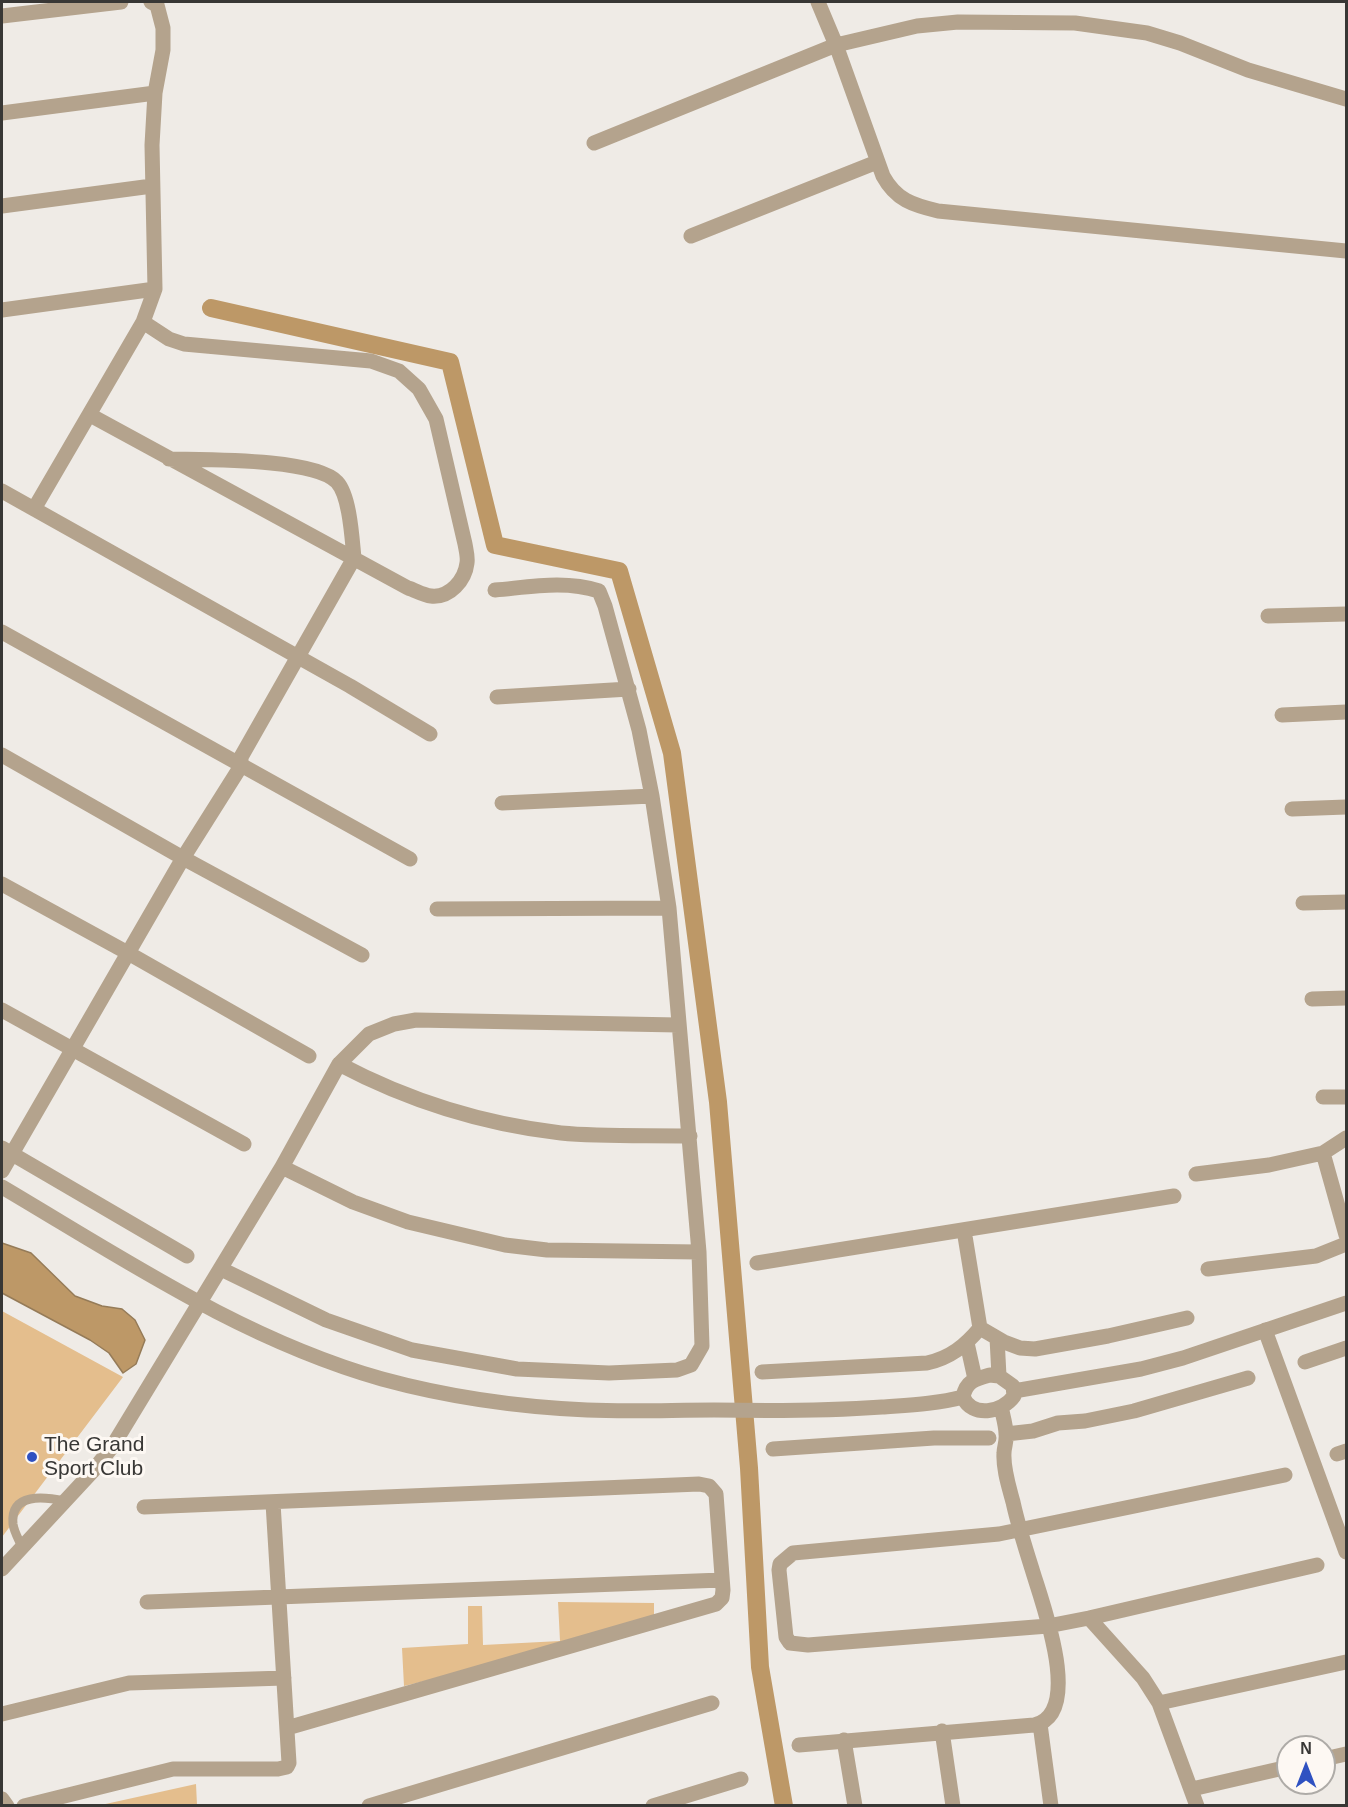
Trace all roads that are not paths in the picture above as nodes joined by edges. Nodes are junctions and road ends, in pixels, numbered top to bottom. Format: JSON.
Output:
{"nodes":[{"id":1,"x":121,"y":2,"type":"edge"},
{"id":2,"x":151,"y":2,"type":"edge"},
{"id":3,"x":818,"y":2,"type":"edge"},
{"id":4,"x":2,"y":16,"type":"edge"},
{"id":5,"x":836,"y":45,"type":"junction"},
{"id":6,"x":155,"y":93,"type":"junction"},
{"id":7,"x":1347,"y":99,"type":"edge"},
{"id":8,"x":2,"y":113,"type":"edge"},
{"id":9,"x":594,"y":143,"type":"dead end"},
{"id":10,"x":877,"y":162,"type":"junction"},
{"id":11,"x":152,"y":186,"type":"junction"},
{"id":12,"x":2,"y":206,"type":"edge"},
{"id":13,"x":691,"y":236,"type":"dead end"},
{"id":14,"x":1347,"y":251,"type":"edge"},
{"id":15,"x":155,"y":289,"type":"junction"},
{"id":16,"x":2,"y":310,"type":"edge"},
{"id":17,"x":143,"y":322,"type":"junction"},
{"id":18,"x":90,"y":416,"type":"junction"},
{"id":19,"x":169,"y":459,"type":"junction"},
{"id":20,"x":2,"y":492,"type":"edge"},
{"id":21,"x":34,"y":508,"type":"junction"},
{"id":22,"x":354,"y":558,"type":"junction"},
{"id":23,"x":495,"y":590,"type":"dead end"},
{"id":24,"x":1347,"y":614,"type":"edge"},
{"id":25,"x":1268,"y":616,"type":"dead end"},
{"id":26,"x":2,"y":632,"type":"edge"},
{"id":27,"x":297,"y":657,"type":"junction"},
{"id":28,"x":629,"y":689,"type":"junction"},
{"id":29,"x":497,"y":697,"type":"dead end"},
{"id":30,"x":1347,"y":712,"type":"edge"},
{"id":31,"x":1282,"y":715,"type":"dead end"},
{"id":32,"x":430,"y":734,"type":"dead end"},
{"id":33,"x":2,"y":755,"type":"edge"},
{"id":34,"x":242,"y":766,"type":"junction"},
{"id":35,"x":652,"y":796,"type":"junction"},
{"id":36,"x":502,"y":803,"type":"dead end"},
{"id":37,"x":1347,"y":807,"type":"edge"},
{"id":38,"x":1292,"y":809,"type":"dead end"},
{"id":39,"x":183,"y":858,"type":"junction"},
{"id":40,"x":410,"y":859,"type":"dead end"},
{"id":41,"x":2,"y":884,"type":"edge"},
{"id":42,"x":1347,"y":902,"type":"edge"},
{"id":43,"x":1303,"y":903,"type":"dead end"},
{"id":44,"x":669,"y":908,"type":"junction"},
{"id":45,"x":437,"y":909,"type":"dead end"},
{"id":46,"x":128,"y":953,"type":"junction"},
{"id":47,"x":362,"y":955,"type":"dead end"},
{"id":48,"x":1347,"y":998,"type":"edge"},
{"id":49,"x":1312,"y":999,"type":"dead end"},
{"id":50,"x":2,"y":1010,"type":"edge"},
{"id":51,"x":678,"y":1025,"type":"junction"},
{"id":52,"x":72,"y":1049,"type":"junction"},
{"id":53,"x":309,"y":1056,"type":"dead end"},
{"id":54,"x":339,"y":1064,"type":"junction"},
{"id":55,"x":1347,"y":1096,"type":"edge"},
{"id":56,"x":1323,"y":1097,"type":"dead end"},
{"id":57,"x":690,"y":1136,"type":"junction"},
{"id":58,"x":1347,"y":1138,"type":"edge"},
{"id":59,"x":244,"y":1144,"type":"dead end"},
{"id":60,"x":7,"y":1151,"type":"edge"},
{"id":61,"x":1323,"y":1154,"type":"junction"},
{"id":62,"x":282,"y":1167,"type":"junction"},
{"id":63,"x":2,"y":1171,"type":"edge"},
{"id":64,"x":1196,"y":1174,"type":"dead end"},
{"id":65,"x":2,"y":1187,"type":"edge"},
{"id":66,"x":1174,"y":1196,"type":"dead end"},
{"id":67,"x":964,"y":1230,"type":"junction"},
{"id":68,"x":1347,"y":1235,"type":"edge"},
{"id":69,"x":1347,"y":1244,"type":"edge"},
{"id":70,"x":699,"y":1252,"type":"junction"},
{"id":71,"x":188,"y":1256,"type":"dead end"},
{"id":72,"x":757,"y":1263,"type":"dead end"},
{"id":73,"x":221,"y":1269,"type":"junction"},
{"id":74,"x":1208,"y":1269,"type":"dead end"},
{"id":75,"x":199,"y":1303,"type":"junction"},
{"id":76,"x":1347,"y":1303,"type":"edge"},
{"id":77,"x":1187,"y":1318,"type":"dead end"},
{"id":78,"x":980,"y":1328,"type":"junction"},
{"id":79,"x":1265,"y":1330,"type":"junction"},
{"id":80,"x":997,"y":1338,"type":"junction"},
{"id":81,"x":968,"y":1343,"type":"junction"},
{"id":82,"x":1347,"y":1348,"type":"edge"},
{"id":83,"x":1305,"y":1362,"type":"dead end"},
{"id":84,"x":762,"y":1371,"type":"dead end"},
{"id":85,"x":999,"y":1376,"type":"junction"},
{"id":86,"x":975,"y":1378,"type":"junction"},
{"id":87,"x":1248,"y":1378,"type":"dead end"},
{"id":88,"x":1014,"y":1391,"type":"junction"},
{"id":89,"x":963,"y":1397,"type":"junction"},
{"id":90,"x":1001,"y":1407,"type":"junction"},
{"id":91,"x":984,"y":1411,"type":"junction"},
{"id":92,"x":1006,"y":1434,"type":"junction"},
{"id":93,"x":989,"y":1438,"type":"junction"},
{"id":94,"x":772,"y":1449,"type":"dead end"},
{"id":95,"x":1003,"y":1451,"type":"junction"},
{"id":96,"x":1285,"y":1476,"type":"dead end"},
{"id":97,"x":65,"y":1501,"type":"junction"},
{"id":98,"x":273,"y":1503,"type":"junction"},
{"id":99,"x":144,"y":1507,"type":"dead end"},
{"id":100,"x":1019,"y":1529,"type":"junction"},
{"id":101,"x":22,"y":1547,"type":"junction"},
{"id":102,"x":1347,"y":1552,"type":"edge"},
{"id":103,"x":1317,"y":1565,"type":"dead end"},
{"id":104,"x":2,"y":1569,"type":"edge"},
{"id":105,"x":722,"y":1580,"type":"junction"},
{"id":106,"x":279,"y":1597,"type":"junction"},
{"id":107,"x":147,"y":1602,"type":"dead end"},
{"id":108,"x":1089,"y":1618,"type":"junction"},
{"id":109,"x":1048,"y":1626,"type":"junction"},
{"id":110,"x":1347,"y":1662,"type":"edge"},
{"id":111,"x":284,"y":1678,"type":"junction"},
{"id":112,"x":1159,"y":1702,"type":"junction"},
{"id":113,"x":712,"y":1703,"type":"dead end"},
{"id":114,"x":2,"y":1713,"type":"edge"},
{"id":115,"x":1040,"y":1724,"type":"junction"},
{"id":116,"x":287,"y":1728,"type":"junction"},
{"id":117,"x":942,"y":1731,"type":"junction"},
{"id":118,"x":844,"y":1740,"type":"junction"},
{"id":119,"x":799,"y":1744,"type":"dead end"},
{"id":120,"x":1276,"y":1770,"type":"edge"},
{"id":121,"x":741,"y":1779,"type":"dead end"},
{"id":122,"x":1192,"y":1789,"type":"junction"},
{"id":123,"x":2,"y":1799,"type":"edge"},
{"id":124,"x":8,"y":1806,"type":"edge"},
{"id":125,"x":24,"y":1806,"type":"edge"},
{"id":126,"x":369,"y":1806,"type":"edge"},
{"id":127,"x":653,"y":1806,"type":"edge"},
{"id":128,"x":855,"y":1806,"type":"edge"},
{"id":129,"x":952,"y":1806,"type":"edge"},
{"id":130,"x":1051,"y":1806,"type":"edge"},
{"id":131,"x":1197,"y":1806,"type":"edge"}],
"edges":[{"from":1,"to":4,"type":"street"},
{"from":2,"to":6,"type":"street"},
{"from":3,"to":5,"type":"street"},
{"from":5,"to":7,"type":"street"},
{"from":5,"to":9,"type":"street"},
{"from":5,"to":10,"type":"street"},
{"from":6,"to":8,"type":"street"},
{"from":6,"to":11,"type":"street"},
{"from":10,"to":13,"type":"street"},
{"from":10,"to":14,"type":"street"},
{"from":11,"to":12,"type":"street"},
{"from":11,"to":15,"type":"street"},
{"from":15,"to":16,"type":"street"},
{"from":15,"to":17,"type":"street"},
{"from":17,"to":18,"type":"street"},
{"from":17,"to":22,"type":"street"},
{"from":18,"to":19,"type":"street"},
{"from":18,"to":21,"type":"street"},
{"from":19,"to":22,"type":"street"},
{"from":19,"to":22,"type":"street"},
{"from":20,"to":21,"type":"street"},
{"from":21,"to":27,"type":"street"},
{"from":22,"to":27,"type":"street"},
{"from":23,"to":28,"type":"street"},
{"from":24,"to":25,"type":"street"},
{"from":26,"to":34,"type":"street"},
{"from":27,"to":32,"type":"street"},
{"from":27,"to":34,"type":"street"},
{"from":28,"to":29,"type":"street"},
{"from":28,"to":35,"type":"street"},
{"from":30,"to":31,"type":"street"},
{"from":33,"to":39,"type":"street"},
{"from":34,"to":39,"type":"street"},
{"from":34,"to":40,"type":"street"},
{"from":35,"to":36,"type":"street"},
{"from":35,"to":44,"type":"street"},
{"from":37,"to":38,"type":"street"},
{"from":39,"to":46,"type":"street"},
{"from":39,"to":47,"type":"street"},
{"from":41,"to":46,"type":"street"},
{"from":42,"to":43,"type":"street"},
{"from":44,"to":45,"type":"street"},
{"from":44,"to":51,"type":"street"},
{"from":46,"to":52,"type":"street"},
{"from":46,"to":53,"type":"street"},
{"from":48,"to":49,"type":"street"},
{"from":50,"to":52,"type":"street"},
{"from":51,"to":54,"type":"street"},
{"from":51,"to":57,"type":"street"},
{"from":52,"to":59,"type":"street"},
{"from":52,"to":60,"type":"street"},
{"from":54,"to":57,"type":"street"},
{"from":54,"to":62,"type":"street"},
{"from":55,"to":56,"type":"street"},
{"from":57,"to":70,"type":"street"},
{"from":58,"to":61,"type":"street"},
{"from":60,"to":63,"type":"street"},
{"from":60,"to":71,"type":"street"},
{"from":61,"to":64,"type":"street"},
{"from":61,"to":68,"type":"street"},
{"from":62,"to":70,"type":"street"},
{"from":62,"to":73,"type":"street"},
{"from":65,"to":75,"type":"street"},
{"from":66,"to":67,"type":"street"},
{"from":67,"to":72,"type":"street"},
{"from":67,"to":78,"type":"street"},
{"from":69,"to":74,"type":"street"},
{"from":70,"to":73,"type":"street"},
{"from":73,"to":75,"type":"street"},
{"from":75,"to":89,"type":"street"},
{"from":75,"to":97,"type":"street"},
{"from":76,"to":79,"type":"street"},
{"from":77,"to":80,"type":"street"},
{"from":78,"to":80,"type":"street"},
{"from":78,"to":81,"type":"street"},
{"from":79,"to":88,"type":"street"},
{"from":79,"to":102,"type":"street"},
{"from":80,"to":85,"type":"street"},
{"from":81,"to":84,"type":"street"},
{"from":81,"to":86,"type":"street"},
{"from":82,"to":83,"type":"street"},
{"from":85,"to":86,"type":"street"},
{"from":85,"to":88,"type":"street"},
{"from":86,"to":89,"type":"street"},
{"from":87,"to":92,"type":"street"},
{"from":88,"to":90,"type":"street"},
{"from":89,"to":91,"type":"street"},
{"from":90,"to":91,"type":"street"},
{"from":90,"to":92,"type":"street"},
{"from":91,"to":93,"type":"street"},
{"from":92,"to":95,"type":"street"},
{"from":93,"to":94,"type":"street"},
{"from":93,"to":95,"type":"street"},
{"from":95,"to":100,"type":"street"},
{"from":96,"to":100,"type":"street"},
{"from":97,"to":101,"type":"street"},
{"from":97,"to":101,"type":"lane"},
{"from":98,"to":99,"type":"street"},
{"from":98,"to":105,"type":"street"},
{"from":98,"to":106,"type":"street"},
{"from":100,"to":109,"type":"street"},
{"from":100,"to":109,"type":"street"},
{"from":101,"to":104,"type":"street"},
{"from":103,"to":108,"type":"street"},
{"from":105,"to":106,"type":"street"},
{"from":105,"to":116,"type":"street"},
{"from":106,"to":107,"type":"street"},
{"from":106,"to":111,"type":"street"},
{"from":108,"to":109,"type":"street"},
{"from":108,"to":112,"type":"street"},
{"from":109,"to":115,"type":"street"},
{"from":110,"to":112,"type":"street"},
{"from":111,"to":114,"type":"street"},
{"from":111,"to":116,"type":"street"},
{"from":112,"to":122,"type":"street"},
{"from":113,"to":126,"type":"street"},
{"from":115,"to":117,"type":"street"},
{"from":115,"to":130,"type":"street"},
{"from":116,"to":125,"type":"street"},
{"from":117,"to":118,"type":"street"},
{"from":117,"to":129,"type":"street"},
{"from":118,"to":119,"type":"street"},
{"from":118,"to":128,"type":"street"},
{"from":120,"to":122,"type":"street"},
{"from":121,"to":127,"type":"street"},
{"from":122,"to":131,"type":"street"},
{"from":123,"to":124,"type":"street"}]}
